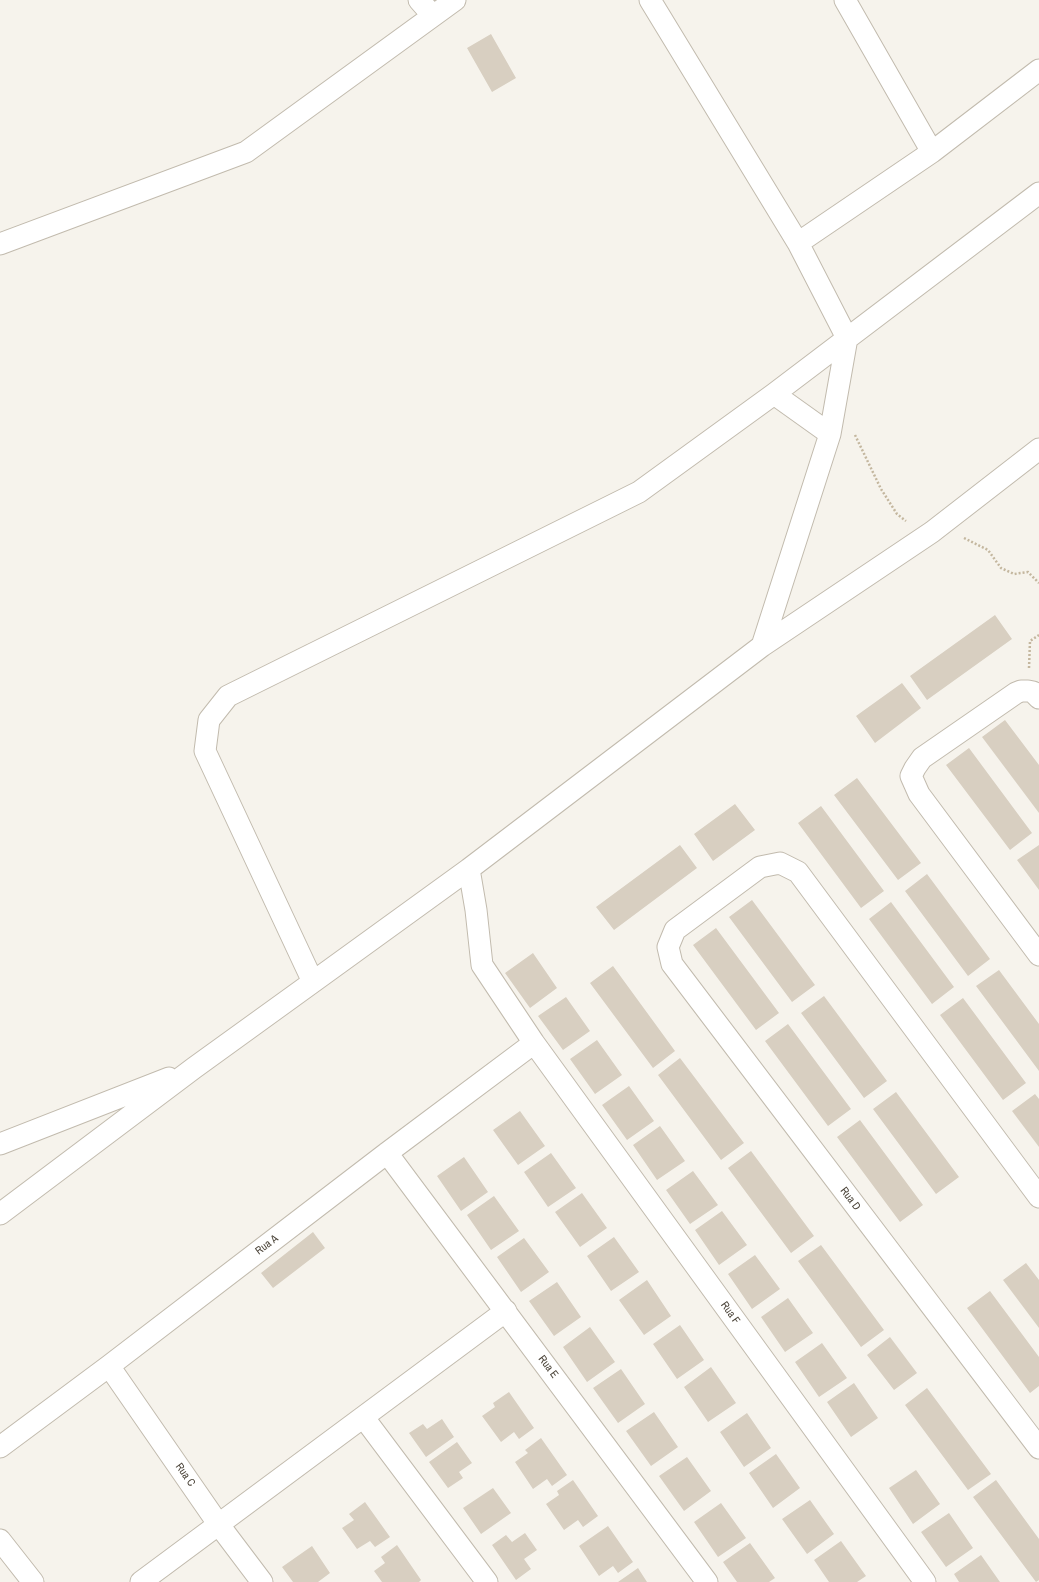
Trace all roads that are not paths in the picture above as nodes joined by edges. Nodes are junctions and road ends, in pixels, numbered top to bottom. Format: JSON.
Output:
{"nodes":[{"id":1,"x":419,"y":0,"type":"edge"},
{"id":2,"x":455,"y":0,"type":"edge"},
{"id":3,"x":650,"y":0,"type":"edge"},
{"id":4,"x":845,"y":0,"type":"edge"},
{"id":5,"x":433,"y":16,"type":"junction"},
{"id":6,"x":1039,"y":70,"type":"edge"},
{"id":7,"x":932,"y":152,"type":"junction"},
{"id":8,"x":1039,"y":193,"type":"edge"},
{"id":9,"x":798,"y":243,"type":"junction"},
{"id":10,"x":0,"y":244,"type":"edge"},
{"id":11,"x":847,"y":338,"type":"junction"},
{"id":12,"x":774,"y":394,"type":"junction"},
{"id":13,"x":830,"y":434,"type":"junction"},
{"id":14,"x":1039,"y":449,"type":"edge"},
{"id":15,"x":762,"y":646,"type":"junction"},
{"id":16,"x":1033,"y":694,"type":"edge"},
{"id":17,"x":469,"y":869,"type":"junction"},
{"id":18,"x":1039,"y":955,"type":"edge"},
{"id":19,"x":313,"y":982,"type":"junction"},
{"id":20,"x":534,"y":1043,"type":"junction"},
{"id":21,"x":194,"y":1068,"type":"junction"},
{"id":22,"x":0,"y":1144,"type":"edge"},
{"id":23,"x":387,"y":1153,"type":"junction"},
{"id":24,"x":1039,"y":1197,"type":"edge"},
{"id":25,"x":0,"y":1214,"type":"edge"},
{"id":26,"x":506,"y":1311,"type":"junction"},
{"id":27,"x":109,"y":1366,"type":"junction"},
{"id":28,"x":364,"y":1418,"type":"junction"},
{"id":29,"x":0,"y":1447,"type":"edge"},
{"id":30,"x":1039,"y":1448,"type":"edge"},
{"id":31,"x":219,"y":1524,"type":"junction"},
{"id":32,"x":0,"y":1540,"type":"edge"},
{"id":33,"x":33,"y":1582,"type":"edge"},
{"id":34,"x":141,"y":1582,"type":"edge"},
{"id":35,"x":262,"y":1582,"type":"edge"},
{"id":36,"x":486,"y":1582,"type":"edge"},
{"id":37,"x":707,"y":1582,"type":"edge"},
{"id":38,"x":925,"y":1582,"type":"edge"}],
"edges":[{"from":1,"to":5,"type":"street"},
{"from":2,"to":5,"type":"street"},
{"from":3,"to":9,"type":"street"},
{"from":4,"to":7,"type":"street"},
{"from":5,"to":10,"type":"street"},
{"from":6,"to":7,"type":"street"},
{"from":7,"to":9,"type":"street"},
{"from":8,"to":11,"type":"street"},
{"from":9,"to":11,"type":"street"},
{"from":11,"to":12,"type":"street"},
{"from":11,"to":13,"type":"street"},
{"from":12,"to":13,"type":"street"},
{"from":12,"to":19,"type":"street"},
{"from":13,"to":15,"type":"street"},
{"from":14,"to":15,"type":"street"},
{"from":15,"to":17,"type":"street"},
{"from":16,"to":18,"type":"street"},
{"from":17,"to":19,"type":"street"},
{"from":17,"to":20,"type":"street","name":"Rua F"},
{"from":19,"to":21,"type":"street"},
{"from":20,"to":23,"type":"street","name":"Rua A"},
{"from":20,"to":38,"type":"street","name":"Rua F"},
{"from":21,"to":22,"type":"street"},
{"from":21,"to":25,"type":"street"},
{"from":23,"to":26,"type":"street","name":"Rua E"},
{"from":23,"to":27,"type":"street","name":"Rua A"},
{"from":24,"to":30,"type":"street","name":"Rua D"},
{"from":26,"to":28,"type":"street"},
{"from":26,"to":37,"type":"street","name":"Rua E"},
{"from":27,"to":29,"type":"street","name":"Rua A"},
{"from":27,"to":31,"type":"street","name":"Rua C"},
{"from":28,"to":31,"type":"street"},
{"from":28,"to":36,"type":"street"},
{"from":31,"to":34,"type":"street"},
{"from":31,"to":35,"type":"street","name":"Rua C"},
{"from":32,"to":33,"type":"street"}]}
